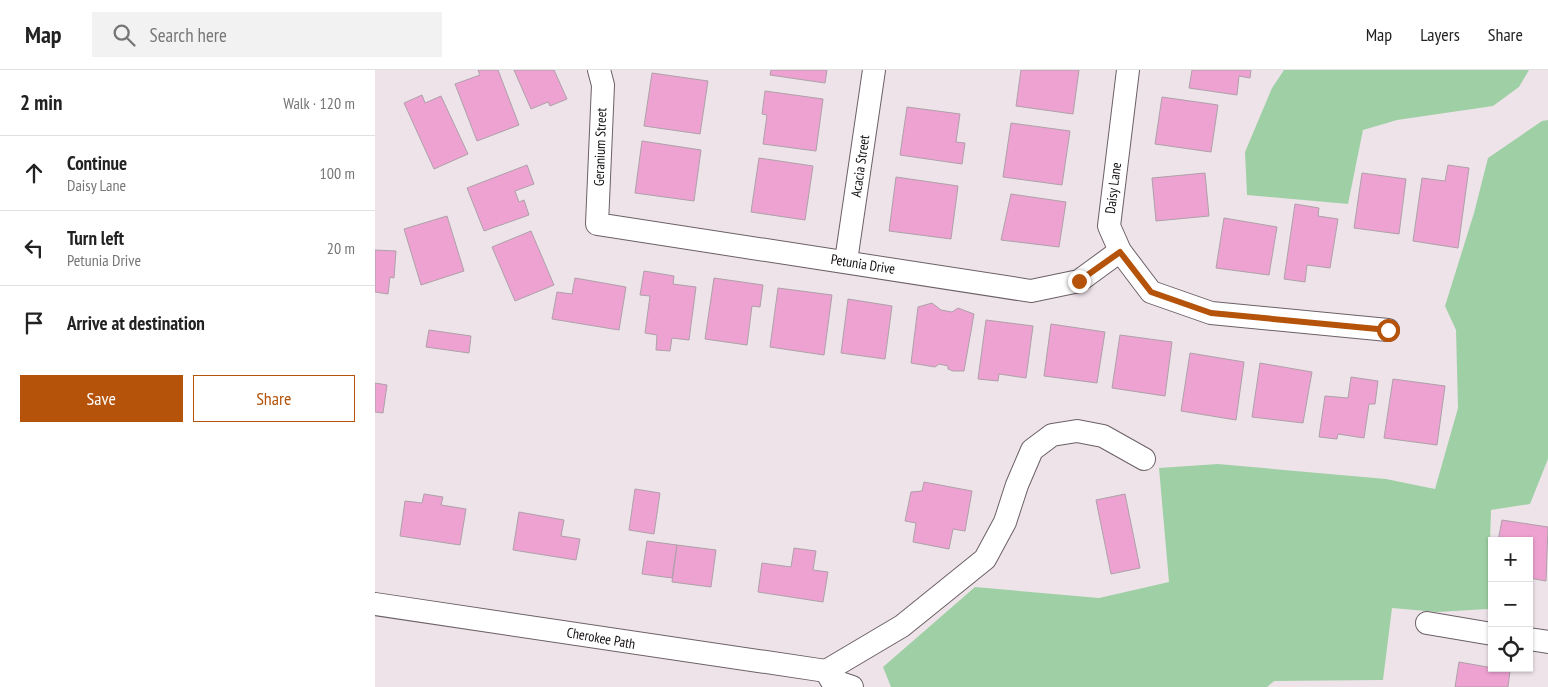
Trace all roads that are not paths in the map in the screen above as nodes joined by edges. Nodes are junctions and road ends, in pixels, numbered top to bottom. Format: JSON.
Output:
{"nodes":[{"id":1,"x":599,"y":70,"type":"edge"},
{"id":2,"x":873,"y":70,"type":"edge"},
{"id":3,"x":1129,"y":70,"type":"edge"},
{"id":4,"x":597,"y":224,"type":"joint"},
{"id":5,"x":1120,"y":252,"type":"junction"},
{"id":6,"x":846,"y":261,"type":"junction"},
{"id":7,"x":1388,"y":330,"type":"dead end"},
{"id":8,"x":1144,"y":460,"type":"dead end"},
{"id":9,"x":375,"y":604,"type":"edge"},
{"id":10,"x":1427,"y":624,"type":"dead end"},
{"id":11,"x":1488,"y":633,"type":"edge"},
{"id":12,"x":1533,"y":640,"type":"edge"},
{"id":13,"x":1548,"y":642,"type":"edge"},
{"id":14,"x":826,"y":671,"type":"junction"},
{"id":15,"x":851,"y":687,"type":"edge"}],
"edges":[{"from":1,"to":4,"type":"street","name":"Geranium Street"},
{"from":2,"to":6,"type":"street","name":"Acacia Street"},
{"from":3,"to":5,"type":"street","name":"Daisy Lane"},
{"from":4,"to":6,"type":"street","name":"Petunia Drive"},
{"from":5,"to":6,"type":"street","name":"Petunia Drive"},
{"from":5,"to":7,"type":"street","name":"Daisy Lane"},
{"from":8,"to":14,"type":"street"},
{"from":9,"to":14,"type":"street","name":"Cherokee Path"},
{"from":10,"to":11,"type":"street"},
{"from":12,"to":13,"type":"street"},
{"from":14,"to":15,"type":"street"}]}
